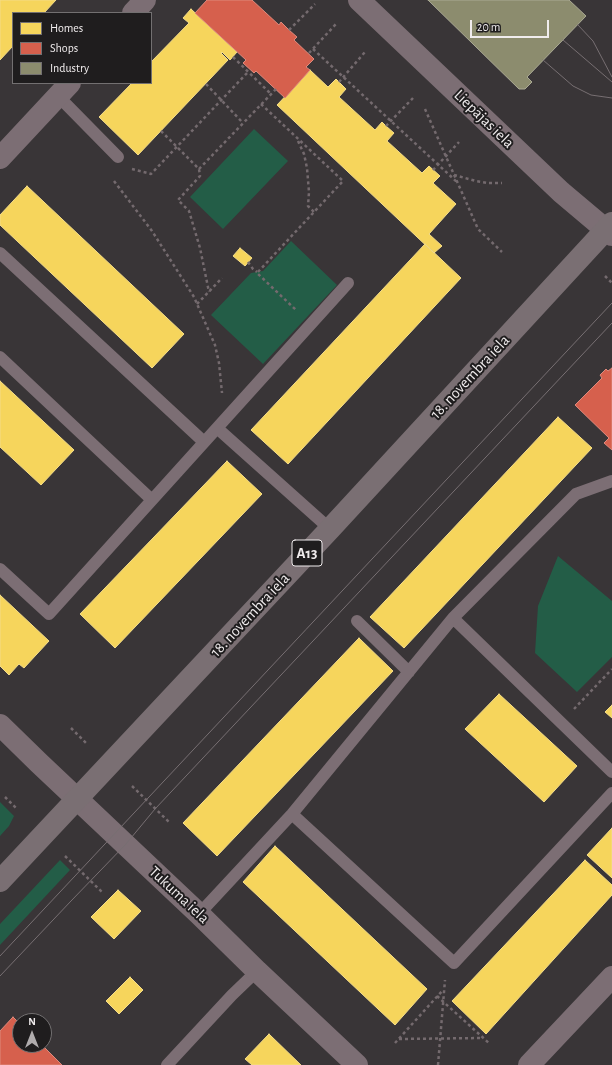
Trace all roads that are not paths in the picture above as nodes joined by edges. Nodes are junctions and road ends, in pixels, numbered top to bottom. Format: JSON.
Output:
{"nodes":[{"id":1,"x":145,"y":0,"type":"edge"},
{"id":2,"x":359,"y":0,"type":"edge"},
{"id":3,"x":134,"y":12,"type":"edge"},
{"id":4,"x":64,"y":89,"type":"edge"},
{"id":5,"x":118,"y":157,"type":"dead end"},
{"id":6,"x":0,"y":158,"type":"edge"},
{"id":7,"x":610,"y":229,"type":"edge"},
{"id":8,"x":0,"y":254,"type":"edge"},
{"id":9,"x":348,"y":283,"type":"dead end"},
{"id":10,"x":0,"y":357,"type":"edge"},
{"id":11,"x":221,"y":423,"type":"junction"},
{"id":12,"x":204,"y":442,"type":"junction"},
{"id":13,"x":612,"y":480,"type":"edge"},
{"id":14,"x":152,"y":500,"type":"junction"},
{"id":15,"x":330,"y":529,"type":"junction"},
{"id":16,"x":0,"y":568,"type":"edge"},
{"id":17,"x":453,"y":618,"type":"junction"},
{"id":18,"x":357,"y":621,"type":"dead end"},
{"id":19,"x":409,"y":672,"type":"junction"},
{"id":20,"x":0,"y":726,"type":"edge"},
{"id":21,"x":612,"y":772,"type":"edge"},
{"id":22,"x":612,"y":793,"type":"edge"},
{"id":23,"x":77,"y":799,"type":"junction"},
{"id":24,"x":292,"y":814,"type":"junction"},
{"id":25,"x":0,"y":881,"type":"edge"},
{"id":26,"x":199,"y":914,"type":"junction"},
{"id":27,"x":257,"y":971,"type":"junction"},
{"id":28,"x":612,"y":977,"type":"edge"},
{"id":29,"x":167,"y":1065,"type":"edge"},
{"id":30,"x":357,"y":1065,"type":"edge"},
{"id":31,"x":529,"y":1065,"type":"edge"}],
"edges":[{"from":1,"to":3,"type":"street"},
{"from":2,"to":7,"type":"street","name":"Liepājas iela"},
{"from":4,"to":5,"type":"lane"},
{"from":4,"to":6,"type":"street"},
{"from":7,"to":15,"type":"main road","name":"18. novembra iela","number":"A13"},
{"from":8,"to":12,"type":"lane"},
{"from":9,"to":11,"type":"lane"},
{"from":10,"to":14,"type":"lane"},
{"from":11,"to":12,"type":"lane"},
{"from":11,"to":15,"type":"lane"},
{"from":12,"to":14,"type":"lane"},
{"from":13,"to":17,"type":"lane"},
{"from":14,"to":16,"type":"lane"},
{"from":15,"to":23,"type":"main road","name":"18. novembra iela","number":"A13"},
{"from":17,"to":19,"type":"lane"},
{"from":17,"to":21,"type":"lane"},
{"from":18,"to":19,"type":"lane"},
{"from":19,"to":24,"type":"lane"},
{"from":20,"to":23,"type":"street","name":"Tukuma iela"},
{"from":22,"to":24,"type":"lane"},
{"from":23,"to":25,"type":"main road","name":"18. novembra iela","number":"A13"},
{"from":23,"to":26,"type":"street","name":"Tukuma iela"},
{"from":24,"to":26,"type":"lane"},
{"from":26,"to":27,"type":"street","name":"Tukuma iela"},
{"from":27,"to":29,"type":"lane"},
{"from":27,"to":30,"type":"street","name":"Tukuma iela"},
{"from":28,"to":31,"type":"street"}]}
